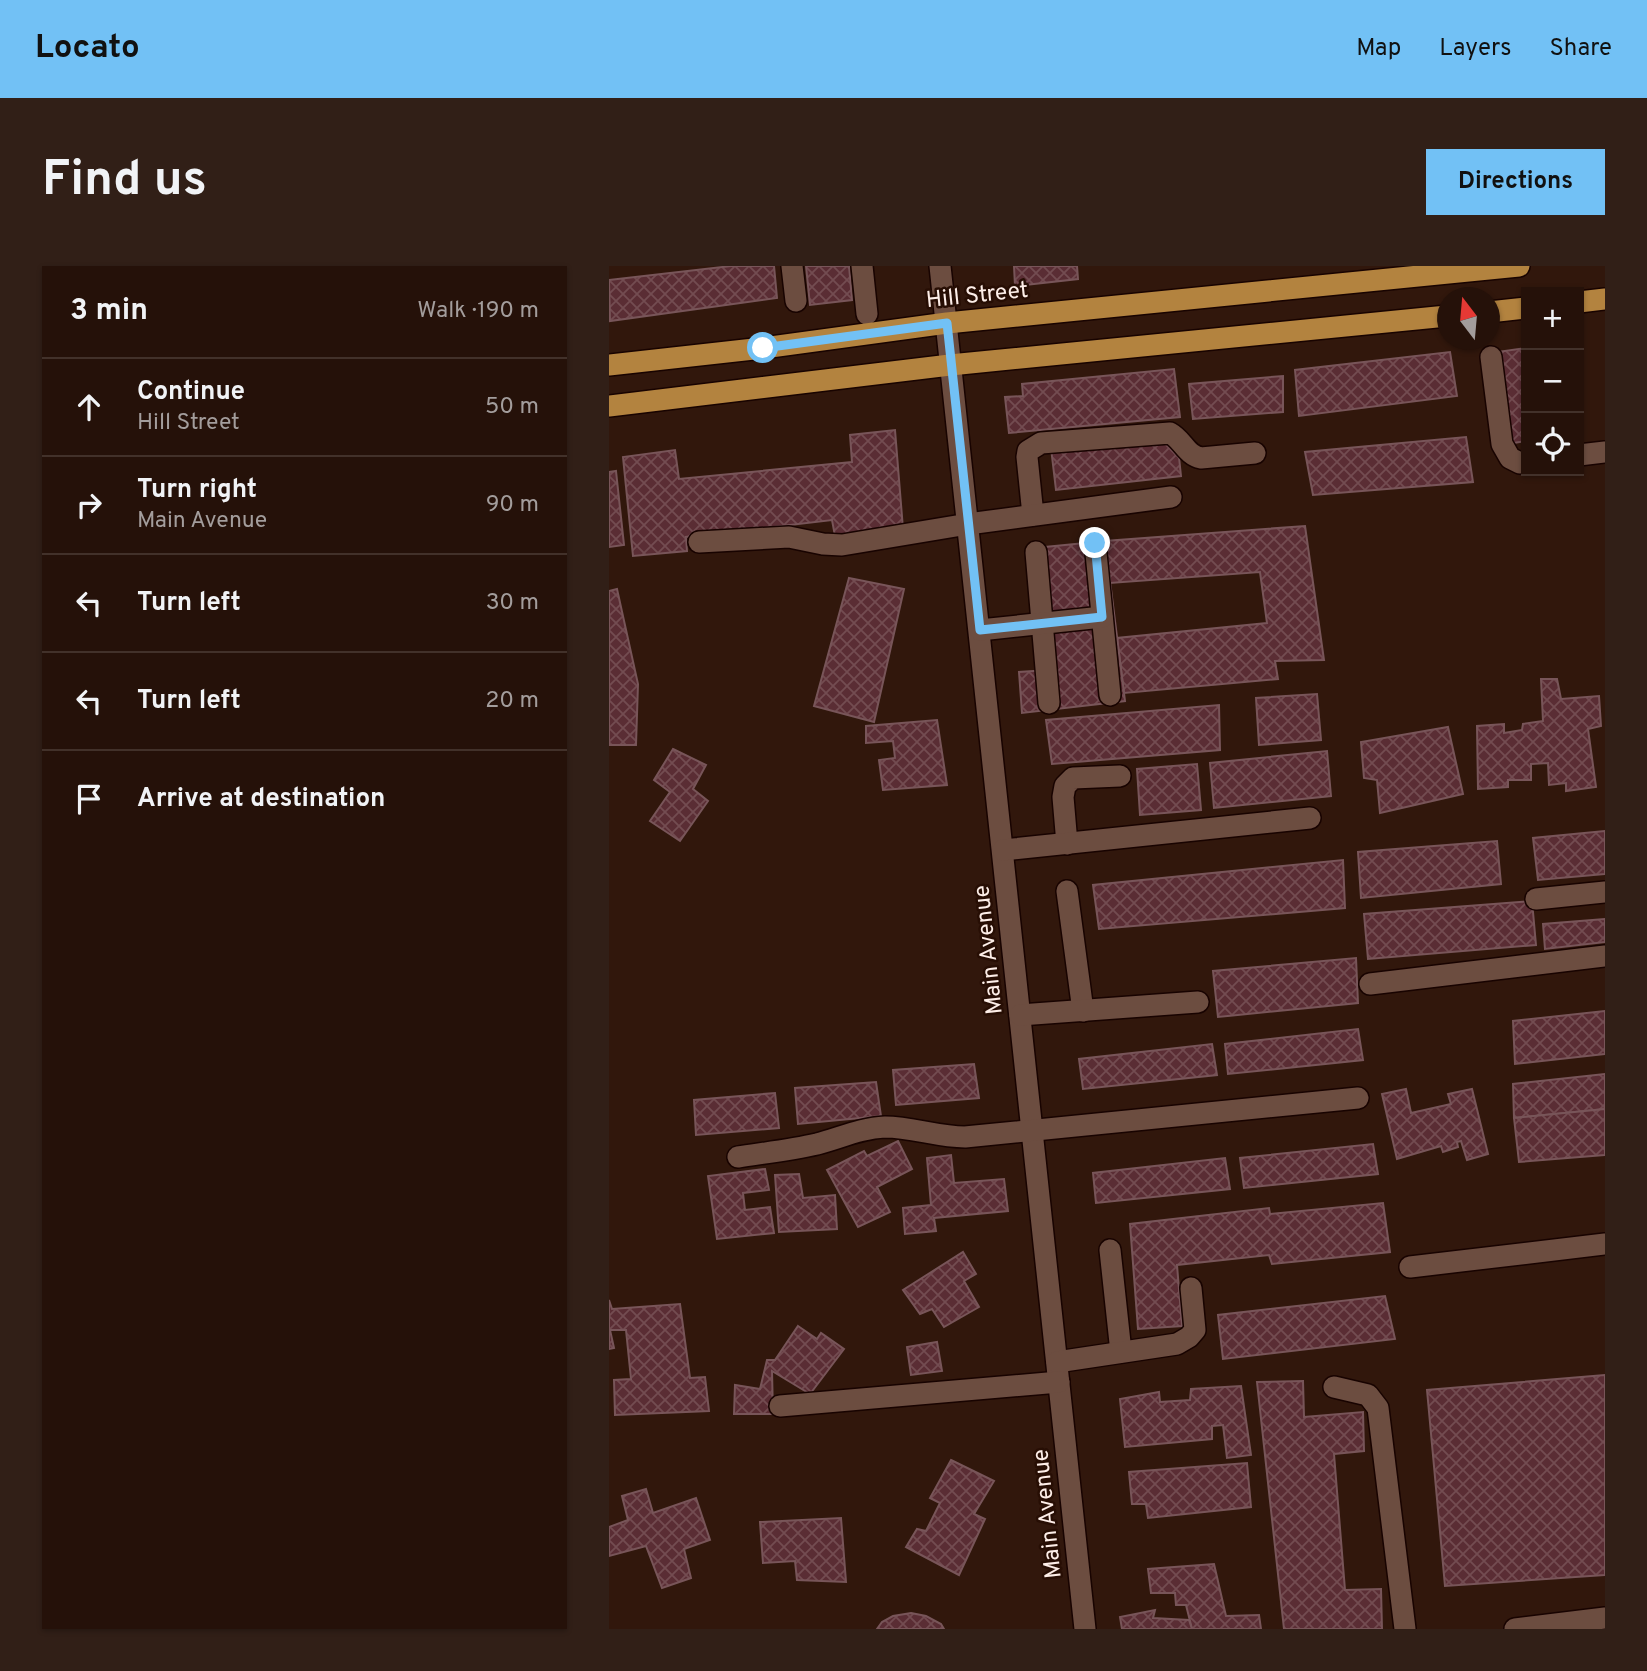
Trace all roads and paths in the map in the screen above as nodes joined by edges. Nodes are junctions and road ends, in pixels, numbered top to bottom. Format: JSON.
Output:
{"nodes":[{"id":1,"x":792,"y":266,"type":"edge"},
{"id":2,"x":862,"y":266,"type":"edge"},
{"id":3,"x":940,"y":266,"type":"edge"},
{"id":4,"x":1519,"y":266,"type":"edge"},
{"id":5,"x":1605,"y":299,"type":"edge"},
{"id":6,"x":796,"y":301,"type":"dead end"},
{"id":7,"x":1584,"y":301,"type":"edge"},
{"id":8,"x":1521,"y":309,"type":"edge"},
{"id":9,"x":1500,"y":311,"type":"edge"},
{"id":10,"x":867,"y":314,"type":"dead end"},
{"id":11,"x":1437,"y":317,"type":"edge"},
{"id":12,"x":947,"y":323,"type":"junction"},
{"id":13,"x":1491,"y":357,"type":"dead end"},
{"id":14,"x":609,"y":365,"type":"edge"},
{"id":15,"x":950,"y":365,"type":"junction"},
{"id":16,"x":609,"y":406,"type":"edge"},
{"id":17,"x":1605,"y":452,"type":"edge"},
{"id":18,"x":1255,"y":453,"type":"dead end"},
{"id":19,"x":1584,"y":454,"type":"edge"},
{"id":20,"x":1521,"y":463,"type":"edge"},
{"id":21,"x":1171,"y":497,"type":"dead end"},
{"id":22,"x":1033,"y":515,"type":"junction"},
{"id":23,"x":968,"y":524,"type":"junction"},
{"id":24,"x":699,"y":542,"type":"dead end"},
{"id":25,"x":1095,"y":543,"type":"dead end"},
{"id":26,"x":1036,"y":552,"type":"dead end"},
{"id":27,"x":1102,"y":617,"type":"junction"},
{"id":28,"x":1043,"y":623,"type":"junction"},
{"id":29,"x":980,"y":630,"type":"junction"},
{"id":30,"x":1110,"y":695,"type":"dead end"},
{"id":31,"x":1049,"y":703,"type":"dead end"},
{"id":32,"x":1120,"y":776,"type":"dead end"},
{"id":33,"x":1310,"y":818,"type":"dead end"},
{"id":34,"x":1067,"y":844,"type":"junction"},
{"id":35,"x":1003,"y":850,"type":"junction"},
{"id":36,"x":1067,"y":891,"type":"dead end"},
{"id":37,"x":1605,"y":892,"type":"edge"},
{"id":38,"x":1536,"y":899,"type":"dead end"},
{"id":39,"x":1605,"y":956,"type":"edge"},
{"id":40,"x":1370,"y":984,"type":"dead end"},
{"id":41,"x":1198,"y":1002,"type":"dead end"},
{"id":42,"x":1083,"y":1011,"type":"junction"},
{"id":43,"x":1020,"y":1015,"type":"junction"},
{"id":44,"x":1358,"y":1098,"type":"dead end"},
{"id":45,"x":1032,"y":1129,"type":"junction"},
{"id":46,"x":738,"y":1157,"type":"dead end"},
{"id":47,"x":1605,"y":1244,"type":"edge"},
{"id":48,"x":1110,"y":1250,"type":"dead end"},
{"id":49,"x":1410,"y":1267,"type":"dead end"},
{"id":50,"x":1191,"y":1288,"type":"dead end"},
{"id":51,"x":1121,"y":1352,"type":"junction"},
{"id":52,"x":1058,"y":1372,"type":"junction"},
{"id":53,"x":1334,"y":1387,"type":"dead end"},
{"id":54,"x":780,"y":1406,"type":"dead end"},
{"id":55,"x":1605,"y":1618,"type":"edge"},
{"id":56,"x":1085,"y":1629,"type":"edge"},
{"id":57,"x":1405,"y":1629,"type":"edge"},
{"id":58,"x":1515,"y":1629,"type":"edge"}],
"edges":[{"from":1,"to":6,"type":"street"},
{"from":2,"to":10,"type":"street"},
{"from":3,"to":12,"type":"street","name":"Main Avenue"},
{"from":4,"to":12,"type":"main road","name":"Hill Street"},
{"from":5,"to":7,"type":"main road"},
{"from":8,"to":9,"type":"main road"},
{"from":11,"to":15,"type":"main road"},
{"from":12,"to":14,"type":"main road","name":"Hill Street"},
{"from":12,"to":15,"type":"street","name":"Main Avenue"},
{"from":13,"to":20,"type":"street"},
{"from":15,"to":16,"type":"main road"},
{"from":15,"to":23,"type":"street","name":"Main Avenue"},
{"from":17,"to":19,"type":"street"},
{"from":18,"to":22,"type":"street"},
{"from":21,"to":22,"type":"street"},
{"from":22,"to":23,"type":"street"},
{"from":23,"to":24,"type":"street"},
{"from":23,"to":29,"type":"street","name":"Main Avenue"},
{"from":25,"to":27,"type":"street"},
{"from":26,"to":28,"type":"street"},
{"from":27,"to":28,"type":"street"},
{"from":27,"to":30,"type":"street"},
{"from":28,"to":29,"type":"street"},
{"from":28,"to":31,"type":"street"},
{"from":29,"to":35,"type":"street","name":"Main Avenue"},
{"from":32,"to":34,"type":"street"},
{"from":33,"to":34,"type":"street"},
{"from":34,"to":35,"type":"street"},
{"from":35,"to":43,"type":"street","name":"Main Avenue"},
{"from":36,"to":42,"type":"street"},
{"from":37,"to":38,"type":"street"},
{"from":39,"to":40,"type":"street"},
{"from":41,"to":42,"type":"street"},
{"from":42,"to":43,"type":"street"},
{"from":43,"to":45,"type":"street","name":"Main Avenue"},
{"from":44,"to":45,"type":"street"},
{"from":45,"to":46,"type":"street"},
{"from":45,"to":52,"type":"street","name":"Main Avenue"},
{"from":47,"to":49,"type":"street"},
{"from":48,"to":51,"type":"street"},
{"from":50,"to":51,"type":"street"},
{"from":51,"to":52,"type":"street"},
{"from":52,"to":54,"type":"street"},
{"from":52,"to":56,"type":"street","name":"Main Avenue"},
{"from":53,"to":57,"type":"street"},
{"from":55,"to":58,"type":"street"}]}
